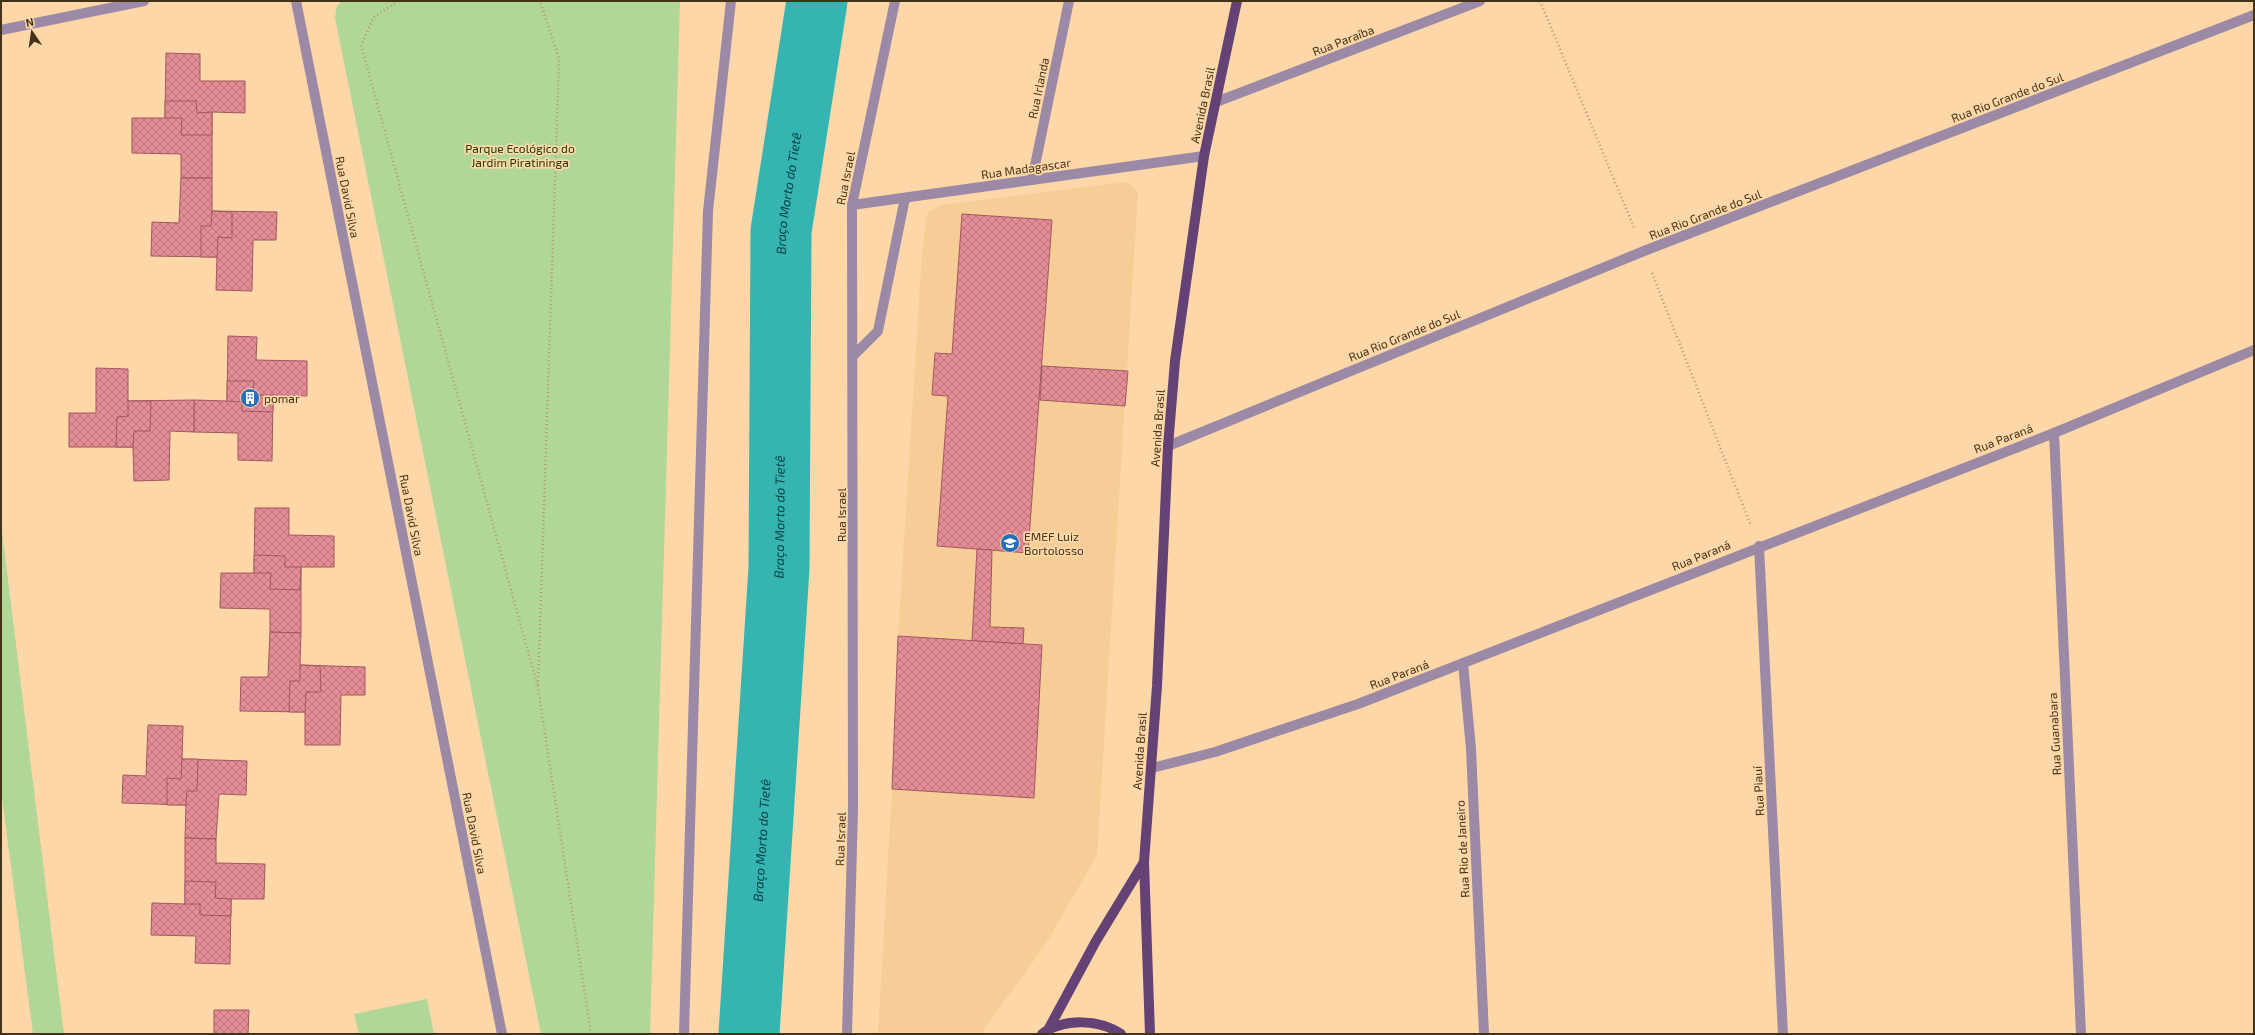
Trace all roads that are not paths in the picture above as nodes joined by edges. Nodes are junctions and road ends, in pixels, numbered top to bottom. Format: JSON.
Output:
{"nodes":[{"id":1,"x":144,"y":1,"type":"edge"},
{"id":2,"x":296,"y":1,"type":"edge"},
{"id":3,"x":731,"y":1,"type":"edge"},
{"id":4,"x":895,"y":1,"type":"edge"},
{"id":5,"x":1069,"y":1,"type":"edge"},
{"id":6,"x":1237,"y":1,"type":"edge"},
{"id":7,"x":1480,"y":1,"type":"edge"},
{"id":8,"x":2254,"y":16,"type":"edge"},
{"id":9,"x":1,"y":30,"type":"edge"},
{"id":10,"x":1216,"y":102,"type":"junction"},
{"id":11,"x":1204,"y":156,"type":"junction"},
{"id":12,"x":1032,"y":180,"type":"junction"},
{"id":13,"x":905,"y":198,"type":"junction"},
{"id":14,"x":852,"y":205,"type":"junction"},
{"id":15,"x":2254,"y":350,"type":"edge"},
{"id":16,"x":854,"y":355,"type":"junction"},
{"id":17,"x":2054,"y":433,"type":"junction"},
{"id":18,"x":1168,"y":446,"type":"junction"},
{"id":19,"x":1759,"y":546,"type":"junction"},
{"id":20,"x":1463,"y":663,"type":"junction"},
{"id":21,"x":1152,"y":768,"type":"junction"},
{"id":22,"x":1144,"y":862,"type":"junction"},
{"id":23,"x":1045,"y":1032,"type":"edge"},
{"id":24,"x":502,"y":1034,"type":"edge"},
{"id":25,"x":684,"y":1034,"type":"edge"},
{"id":26,"x":847,"y":1034,"type":"edge"},
{"id":27,"x":1121,"y":1034,"type":"edge"},
{"id":28,"x":1150,"y":1034,"type":"edge"},
{"id":29,"x":1484,"y":1034,"type":"edge"},
{"id":30,"x":1783,"y":1034,"type":"edge"},
{"id":31,"x":2081,"y":1034,"type":"edge"}],
"edges":[{"from":1,"to":9,"type":"street"},
{"from":2,"to":24,"type":"street","name":"Rua David Silva"},
{"from":3,"to":25,"type":"street"},
{"from":4,"to":14,"type":"street","name":"Rua Israel"},
{"from":5,"to":12,"type":"street","name":"Rua Irlanda"},
{"from":6,"to":10,"type":"main road","name":"Avenida Brasil"},
{"from":7,"to":10,"type":"street","name":"Rua Paraíba"},
{"from":8,"to":18,"type":"street","name":"Rua Rio Grande do Sul"},
{"from":10,"to":11,"type":"main road","name":"Avenida Brasil"},
{"from":11,"to":12,"type":"street","name":"Rua Madagascar"},
{"from":11,"to":18,"type":"main road","name":"Avenida Brasil"},
{"from":12,"to":13,"type":"street","name":"Rua Madagascar"},
{"from":13,"to":14,"type":"street","name":"Rua Madagascar"},
{"from":13,"to":16,"type":"street"},
{"from":14,"to":16,"type":"street","name":"Rua Israel"},
{"from":15,"to":17,"type":"street","name":"Rua Paraná"},
{"from":16,"to":26,"type":"street","name":"Rua Israel"},
{"from":17,"to":19,"type":"street","name":"Rua Paraná"},
{"from":17,"to":31,"type":"street","name":"Rua Guanabara"},
{"from":18,"to":21,"type":"main road","name":"Avenida Brasil"},
{"from":19,"to":20,"type":"street","name":"Rua Paraná"},
{"from":19,"to":30,"type":"street","name":"Rua Piauí"},
{"from":20,"to":21,"type":"street","name":"Rua Paraná"},
{"from":20,"to":29,"type":"street","name":"Rua Rio de Janeiro"},
{"from":21,"to":22,"type":"main road","name":"Avenida Brasil"},
{"from":22,"to":23,"type":"main road","name":"Avenida Brasil"},
{"from":22,"to":28,"type":"main road","name":"Avenida Brasil"},
{"from":23,"to":27,"type":"main road"}]}
